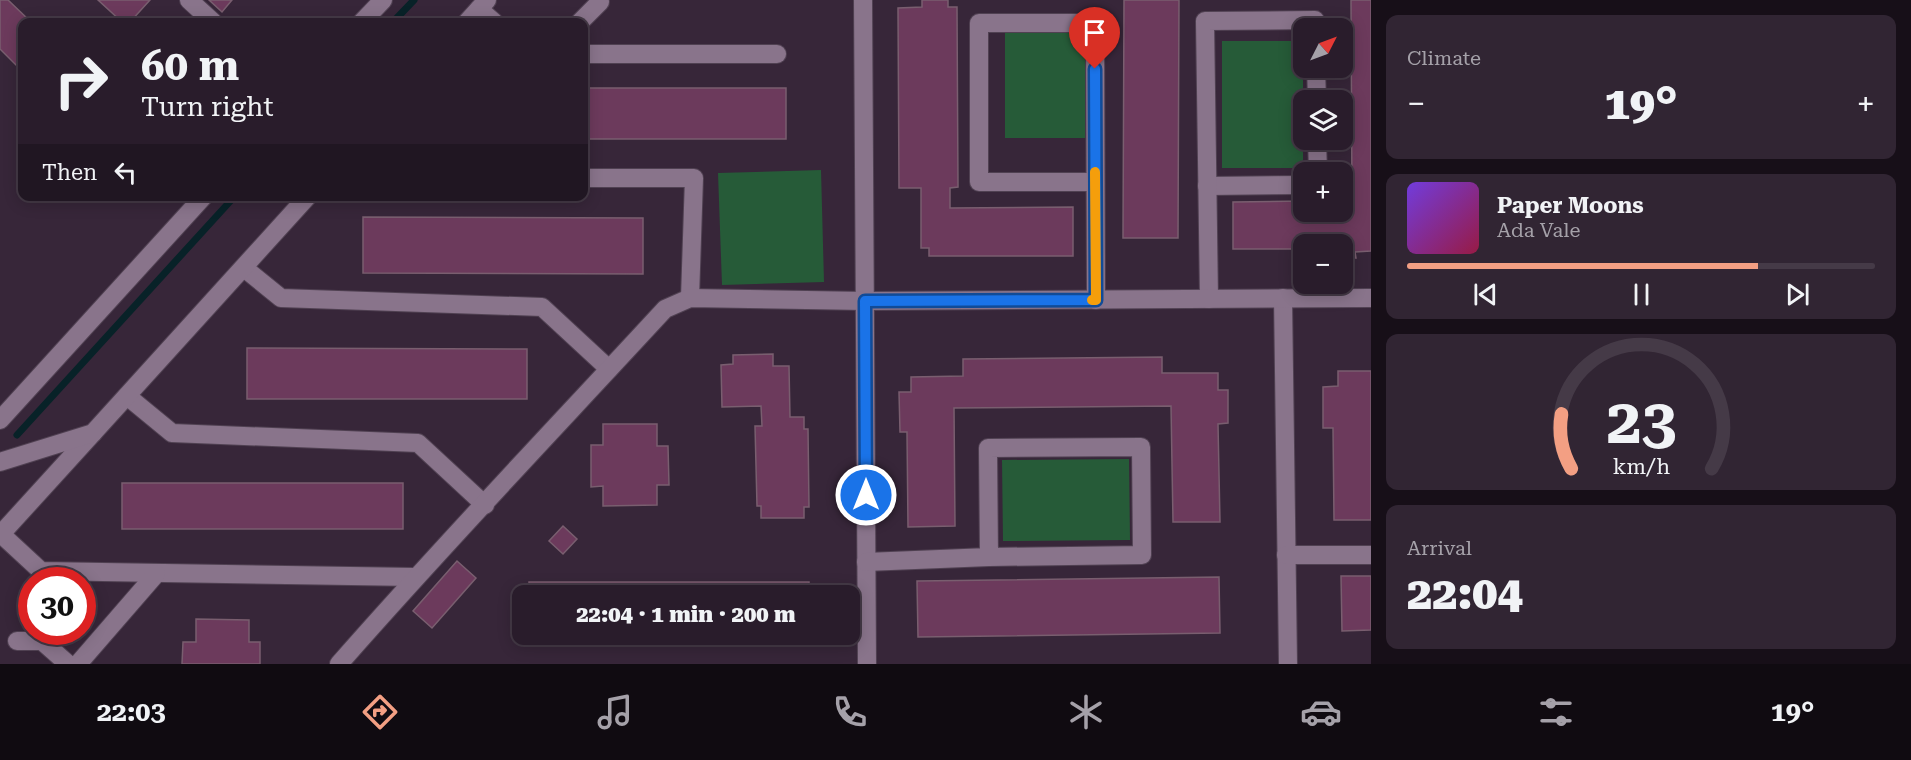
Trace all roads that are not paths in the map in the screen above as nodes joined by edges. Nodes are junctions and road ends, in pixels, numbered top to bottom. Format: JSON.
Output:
{"nodes":[{"id":1,"x":189,"y":0,"type":"edge"},
{"id":2,"x":382,"y":0,"type":"edge"},
{"id":3,"x":863,"y":0,"type":"edge"},
{"id":4,"x":600,"y":2,"type":"dead end"},
{"id":5,"x":209,"y":18,"type":"edge"},
{"id":6,"x":366,"y":18,"type":"edge"},
{"id":7,"x":584,"y":18,"type":"edge"},
{"id":8,"x":1293,"y":20,"type":"edge"},
{"id":9,"x":588,"y":54,"type":"edge"},
{"id":10,"x":777,"y":54,"type":"dead end"},
{"id":11,"x":588,"y":178,"type":"edge"},
{"id":12,"x":1095,"y":182,"type":"junction"},
{"id":13,"x":1293,"y":185,"type":"edge"},
{"id":14,"x":1207,"y":186,"type":"junction"},
{"id":15,"x":199,"y":201,"type":"edge"},
{"id":16,"x":303,"y":201,"type":"edge"},
{"id":17,"x":243,"y":268,"type":"junction"},
{"id":18,"x":690,"y":298,"type":"junction"},
{"id":19,"x":1283,"y":298,"type":"junction"},
{"id":20,"x":1371,"y":298,"type":"edge"},
{"id":21,"x":1209,"y":299,"type":"junction"},
{"id":22,"x":1096,"y":300,"type":"junction"},
{"id":23,"x":865,"y":301,"type":"junction"},
{"id":24,"x":609,"y":369,"type":"junction"},
{"id":25,"x":127,"y":396,"type":"junction"},
{"id":26,"x":0,"y":420,"type":"edge"},
{"id":27,"x":93,"y":433,"type":"junction"},
{"id":28,"x":0,"y":462,"type":"edge"},
{"id":29,"x":485,"y":505,"type":"junction"},
{"id":30,"x":1286,"y":555,"type":"junction"},
{"id":31,"x":1371,"y":555,"type":"edge"},
{"id":32,"x":989,"y":557,"type":"junction"},
{"id":33,"x":866,"y":562,"type":"junction"},
{"id":34,"x":156,"y":574,"type":"junction"},
{"id":35,"x":415,"y":578,"type":"junction"},
{"id":36,"x":47,"y":645,"type":"edge"},
{"id":37,"x":68,"y":664,"type":"edge"},
{"id":38,"x":78,"y":664,"type":"edge"},
{"id":39,"x":339,"y":664,"type":"edge"},
{"id":40,"x":867,"y":664,"type":"edge"},
{"id":41,"x":1288,"y":664,"type":"edge"}],
"edges":[{"from":1,"to":5,"type":"street"},
{"from":2,"to":6,"type":"street"},
{"from":3,"to":23,"type":"street"},
{"from":4,"to":7,"type":"street"},
{"from":8,"to":14,"type":"street"},
{"from":9,"to":10,"type":"street"},
{"from":11,"to":18,"type":"street"},
{"from":12,"to":12,"type":"street"},
{"from":12,"to":22,"type":"street"},
{"from":13,"to":14,"type":"street"},
{"from":14,"to":21,"type":"street"},
{"from":15,"to":26,"type":"street"},
{"from":16,"to":17,"type":"street"},
{"from":17,"to":24,"type":"street"},
{"from":17,"to":25,"type":"street"},
{"from":18,"to":23,"type":"street"},
{"from":18,"to":24,"type":"street"},
{"from":19,"to":20,"type":"street"},
{"from":19,"to":21,"type":"street"},
{"from":19,"to":30,"type":"street"},
{"from":21,"to":22,"type":"street"},
{"from":22,"to":23,"type":"street"},
{"from":23,"to":33,"type":"street"},
{"from":24,"to":29,"type":"street"},
{"from":25,"to":27,"type":"street"},
{"from":25,"to":29,"type":"street"},
{"from":27,"to":28,"type":"street"},
{"from":27,"to":34,"type":"street"},
{"from":29,"to":35,"type":"street"},
{"from":30,"to":31,"type":"street"},
{"from":30,"to":41,"type":"street"},
{"from":32,"to":32,"type":"street"},
{"from":32,"to":33,"type":"street"},
{"from":33,"to":40,"type":"street"},
{"from":34,"to":35,"type":"street"},
{"from":34,"to":38,"type":"street"},
{"from":35,"to":39,"type":"street"},
{"from":36,"to":37,"type":"street"}]}
